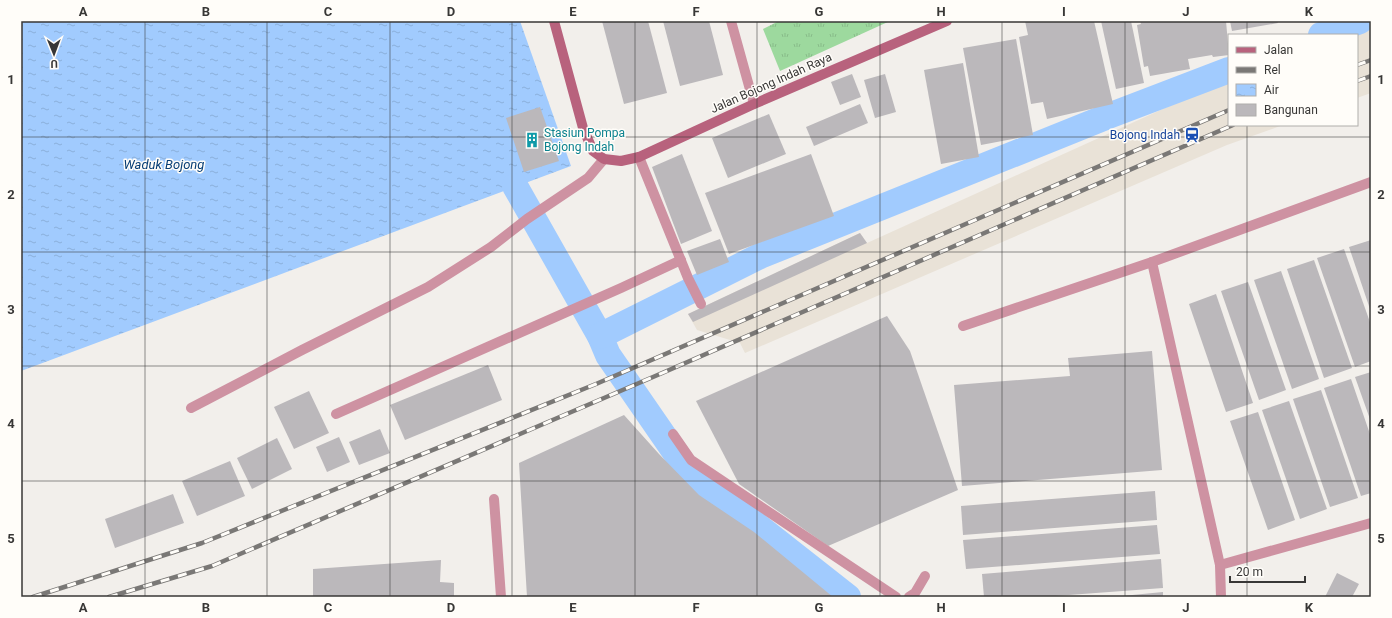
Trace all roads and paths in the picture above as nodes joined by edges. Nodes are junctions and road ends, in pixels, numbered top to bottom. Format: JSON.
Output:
{"nodes":[{"id":1,"x":554,"y":21,"type":"edge"},
{"id":2,"x":731,"y":21,"type":"edge"},
{"id":3,"x":946,"y":21,"type":"edge"},
{"id":4,"x":754,"y":104,"type":"junction"},
{"id":5,"x":639,"y":157,"type":"junction"},
{"id":6,"x":604,"y":159,"type":"junction"},
{"id":7,"x":1371,"y":182,"type":"edge"},
{"id":8,"x":681,"y":260,"type":"junction"},
{"id":9,"x":1152,"y":262,"type":"junction"},
{"id":10,"x":700,"y":301,"type":"dead end"},
{"id":11,"x":963,"y":326,"type":"dead end"},
{"id":12,"x":191,"y":408,"type":"dead end"},
{"id":13,"x":336,"y":414,"type":"dead end"},
{"id":14,"x":673,"y":434,"type":"dead end"},
{"id":15,"x":494,"y":499,"type":"dead end"},
{"id":16,"x":1371,"y":523,"type":"edge"},
{"id":17,"x":1220,"y":565,"type":"junction"},
{"id":18,"x":925,"y":576,"type":"dead end"},
{"id":19,"x":501,"y":597,"type":"edge"},
{"id":20,"x":896,"y":597,"type":"edge"},
{"id":21,"x":909,"y":597,"type":"edge"},
{"id":22,"x":1221,"y":597,"type":"edge"}],
"edges":[{"from":1,"to":6,"type":"street"},
{"from":2,"to":4,"type":"street"},
{"from":3,"to":4,"type":"street","name":"Jalan Bojong Indah Raya"},
{"from":4,"to":5,"type":"street","name":"Jalan Bojong Indah Raya"},
{"from":5,"to":6,"type":"street","name":"Jalan Bojong Indah Raya"},
{"from":5,"to":8,"type":"street"},
{"from":6,"to":12,"type":"street"},
{"from":7,"to":9,"type":"street"},
{"from":8,"to":10,"type":"street"},
{"from":8,"to":13,"type":"street"},
{"from":9,"to":11,"type":"street"},
{"from":9,"to":17,"type":"street"},
{"from":14,"to":20,"type":"street"},
{"from":15,"to":19,"type":"street"},
{"from":16,"to":17,"type":"street"},
{"from":17,"to":22,"type":"street"},
{"from":18,"to":21,"type":"street"}]}
